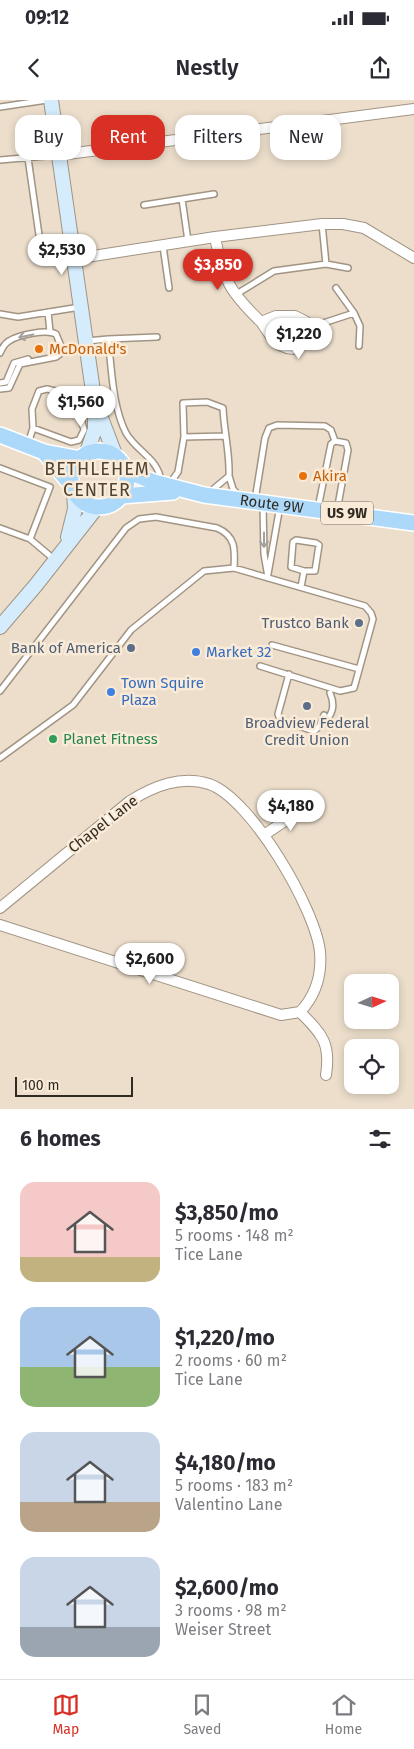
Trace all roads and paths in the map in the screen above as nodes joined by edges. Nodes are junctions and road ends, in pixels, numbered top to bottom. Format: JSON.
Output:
{"nodes":[{"id":1,"x":47,"y":100,"type":"edge"},
{"id":2,"x":51,"y":100,"type":"edge"},
{"id":3,"x":0,"y":107,"type":"edge"},
{"id":4,"x":414,"y":109,"type":"edge"},
{"id":5,"x":53,"y":115,"type":"edge"},
{"id":6,"x":81,"y":152,"type":"edge"},
{"id":7,"x":15,"y":159,"type":"edge"},
{"id":8,"x":0,"y":160,"type":"edge"},
{"id":9,"x":28,"y":160,"type":"edge"},
{"id":10,"x":61,"y":160,"type":"edge"},
{"id":11,"x":214,"y":194,"type":"dead end"},
{"id":12,"x":182,"y":199,"type":"junction"},
{"id":13,"x":144,"y":204,"type":"dead end"},
{"id":14,"x":322,"y":224,"type":"junction"},
{"id":15,"x":215,"y":237,"type":"junction"},
{"id":16,"x":188,"y":242,"type":"junction"},
{"id":17,"x":163,"y":246,"type":"junction"},
{"id":18,"x":41,"y":249,"type":"dead end"},
{"id":19,"x":414,"y":258,"type":"edge"},
{"id":20,"x":74,"y":259,"type":"junction"},
{"id":21,"x":326,"y":264,"type":"junction"},
{"id":22,"x":348,"y":268,"type":"dead end"},
{"id":23,"x":169,"y":288,"type":"dead end"},
{"id":24,"x":336,"y":288,"type":"dead end"},
{"id":25,"x":235,"y":295,"type":"junction"},
{"id":26,"x":81,"y":307,"type":"junction"},
{"id":27,"x":48,"y":312,"type":"junction"},
{"id":28,"x":354,"y":313,"type":"junction"},
{"id":29,"x":0,"y":314,"type":"edge"},
{"id":30,"x":261,"y":322,"type":"junction"},
{"id":31,"x":307,"y":328,"type":"junction"},
{"id":32,"x":50,"y":332,"type":"junction"},
{"id":33,"x":157,"y":337,"type":"dead end"},
{"id":34,"x":108,"y":339,"type":"junction"},
{"id":35,"x":86,"y":341,"type":"junction"},
{"id":36,"x":359,"y":346,"type":"dead end"},
{"id":37,"x":61,"y":350,"type":"junction"},
{"id":38,"x":0,"y":354,"type":"edge"},
{"id":39,"x":0,"y":383,"type":"edge"},
{"id":40,"x":0,"y":388,"type":"edge"},
{"id":41,"x":76,"y":396,"type":"junction"},
{"id":42,"x":94,"y":398,"type":"junction"},
{"id":43,"x":33,"y":428,"type":"junction"},
{"id":44,"x":0,"y":434,"type":"edge"},
{"id":45,"x":226,"y":436,"type":"junction"},
{"id":46,"x":184,"y":437,"type":"junction"},
{"id":47,"x":334,"y":441,"type":"junction"},
{"id":48,"x":28,"y":444,"type":"junction"},
{"id":49,"x":44,"y":452,"type":"junction"},
{"id":50,"x":83,"y":457,"type":"junction"},
{"id":51,"x":116,"y":458,"type":"junction"},
{"id":52,"x":0,"y":468,"type":"edge"},
{"id":53,"x":126,"y":471,"type":"junction"},
{"id":54,"x":229,"y":476,"type":"junction"},
{"id":55,"x":165,"y":485,"type":"junction"},
{"id":56,"x":73,"y":489,"type":"junction"},
{"id":57,"x":197,"y":494,"type":"junction"},
{"id":58,"x":122,"y":496,"type":"junction"},
{"id":59,"x":253,"y":501,"type":"junction"},
{"id":60,"x":280,"y":504,"type":"junction"},
{"id":61,"x":97,"y":507,"type":"junction"},
{"id":62,"x":318,"y":509,"type":"junction"},
{"id":63,"x":337,"y":512,"type":"junction"},
{"id":64,"x":414,"y":523,"type":"edge"},
{"id":65,"x":0,"y":528,"type":"edge"},
{"id":66,"x":30,"y":539,"type":"junction"},
{"id":67,"x":64,"y":548,"type":"junction"},
{"id":68,"x":55,"y":560,"type":"junction"},
{"id":69,"x":234,"y":568,"type":"junction"},
{"id":70,"x":304,"y":571,"type":"junction"},
{"id":71,"x":268,"y":577,"type":"junction"},
{"id":72,"x":301,"y":587,"type":"junction"},
{"id":73,"x":0,"y":626,"type":"edge"},
{"id":74,"x":272,"y":645,"type":"dead end"},
{"id":75,"x":260,"y":666,"type":"dead end"},
{"id":76,"x":359,"y":669,"type":"junction"},
{"id":77,"x":289,"y":674,"type":"junction"},
{"id":78,"x":0,"y":691,"type":"edge"},
{"id":79,"x":331,"y":691,"type":"junction"},
{"id":80,"x":328,"y":701,"type":"dead end"},
{"id":81,"x":324,"y":715,"type":"dead end"},
{"id":82,"x":319,"y":727,"type":"junction"},
{"id":83,"x":0,"y":758,"type":"edge"},
{"id":84,"x":304,"y":808,"type":"dead end"},
{"id":85,"x":264,"y":835,"type":"junction"},
{"id":86,"x":0,"y":908,"type":"edge"},
{"id":87,"x":0,"y":925,"type":"edge"},
{"id":88,"x":300,"y":1012,"type":"junction"},
{"id":89,"x":326,"y":1075,"type":"dead end"}],
"edges":[{"from":1,"to":3,"type":"lane"},
{"from":2,"to":5,"type":"main road"},
{"from":4,"to":6,"type":"street"},
{"from":7,"to":8,"type":"lane"},
{"from":9,"to":18,"type":"lane"},
{"from":10,"to":20,"type":"main road"},
{"from":11,"to":12,"type":"lane"},
{"from":12,"to":13,"type":"lane"},
{"from":12,"to":16,"type":"lane"},
{"from":14,"to":15,"type":"street"},
{"from":14,"to":19,"type":"street"},
{"from":14,"to":21,"type":"lane"},
{"from":15,"to":16,"type":"street"},
{"from":15,"to":25,"type":"street"},
{"from":16,"to":17,"type":"street"},
{"from":17,"to":20,"type":"street"},
{"from":17,"to":23,"type":"lane"},
{"from":20,"to":26,"type":"main road"},
{"from":21,"to":22,"type":"lane"},
{"from":21,"to":25,"type":"lane"},
{"from":24,"to":28,"type":"lane"},
{"from":25,"to":30,"type":"street"},
{"from":26,"to":27,"type":"lane"},
{"from":26,"to":35,"type":"main road"},
{"from":27,"to":29,"type":"lane"},
{"from":27,"to":32,"type":"lane"},
{"from":28,"to":31,"type":"lane"},
{"from":28,"to":36,"type":"lane"},
{"from":30,"to":31,"type":"street"},
{"from":30,"to":31,"type":"street"},
{"from":32,"to":37,"type":"lane"},
{"from":32,"to":38,"type":"lane","one_way":true},
{"from":33,"to":34,"type":"lane"},
{"from":34,"to":35,"type":"lane"},
{"from":34,"to":55,"type":"lane"},
{"from":35,"to":42,"type":"main road"},
{"from":37,"to":39,"type":"lane"},
{"from":37,"to":40,"type":"lane"},
{"from":41,"to":42,"type":"lane"},
{"from":41,"to":43,"type":"lane"},
{"from":41,"to":43,"type":"lane"},
{"from":42,"to":50,"type":"main road"},
{"from":42,"to":51,"type":"main road"},
{"from":43,"to":48,"type":"lane"},
{"from":44,"to":48,"type":"main road"},
{"from":45,"to":46,"type":"lane"},
{"from":45,"to":46,"type":"lane"},
{"from":45,"to":54,"type":"lane"},
{"from":46,"to":55,"type":"lane"},
{"from":47,"to":59,"type":"lane"},
{"from":47,"to":62,"type":"lane"},
{"from":47,"to":63,"type":"lane"},
{"from":48,"to":49,"type":"main road"},
{"from":49,"to":50,"type":"main road"},
{"from":49,"to":56,"type":"main road"},
{"from":50,"to":51,"type":"main road"},
{"from":50,"to":56,"type":"main road"},
{"from":51,"to":53,"type":"main road"},
{"from":52,"to":66,"type":"lane"},
{"from":53,"to":55,"type":"main road","name":"Route 9W","number":"US 9W"},
{"from":53,"to":58,"type":"main road"},
{"from":54,"to":57,"type":"lane"},
{"from":54,"to":59,"type":"lane"},
{"from":55,"to":57,"type":"main road","name":"Route 9W","number":"US 9W"},
{"from":56,"to":61,"type":"main road"},
{"from":56,"to":67,"type":"main road"},
{"from":57,"to":58,"type":"main road","name":"Route 9W","number":"US 9W"},
{"from":57,"to":59,"type":"main road","name":"Route 9W","number":"US 9W"},
{"from":58,"to":61,"type":"main road"},
{"from":59,"to":60,"type":"main road","name":"Route 9W","number":"US 9W"},
{"from":59,"to":71,"type":"lane","one_way":true},
{"from":60,"to":62,"type":"main road","name":"Route 9W","number":"US 9W"},
{"from":60,"to":71,"type":"lane"},
{"from":61,"to":67,"type":"main road"},
{"from":62,"to":63,"type":"main road","name":"Route 9W","number":"US 9W"},
{"from":63,"to":64,"type":"main road","name":"Route 9W","number":"US 9W"},
{"from":65,"to":66,"type":"lane"},
{"from":66,"to":68,"type":"lane"},
{"from":67,"to":68,"type":"main road"},
{"from":68,"to":73,"type":"main road"},
{"from":69,"to":71,"type":"lane"},
{"from":69,"to":78,"type":"lane"},
{"from":69,"to":83,"type":"lane"},
{"from":70,"to":70,"type":"lane"},
{"from":70,"to":72,"type":"lane"},
{"from":71,"to":72,"type":"lane"},
{"from":72,"to":76,"type":"lane"},
{"from":74,"to":76,"type":"lane"},
{"from":75,"to":77,"type":"lane"},
{"from":76,"to":79,"type":"lane"},
{"from":77,"to":79,"type":"lane"},
{"from":77,"to":82,"type":"lane"},
{"from":79,"to":80,"type":"lane"},
{"from":79,"to":82,"type":"lane"},
{"from":81,"to":82,"type":"lane"},
{"from":84,"to":85,"type":"street"},
{"from":85,"to":86,"type":"street","name":"Chapel Lane"},
{"from":85,"to":88,"type":"street","name":"Chapel Lane"},
{"from":87,"to":88,"type":"street"},
{"from":88,"to":89,"type":"street"}]}
